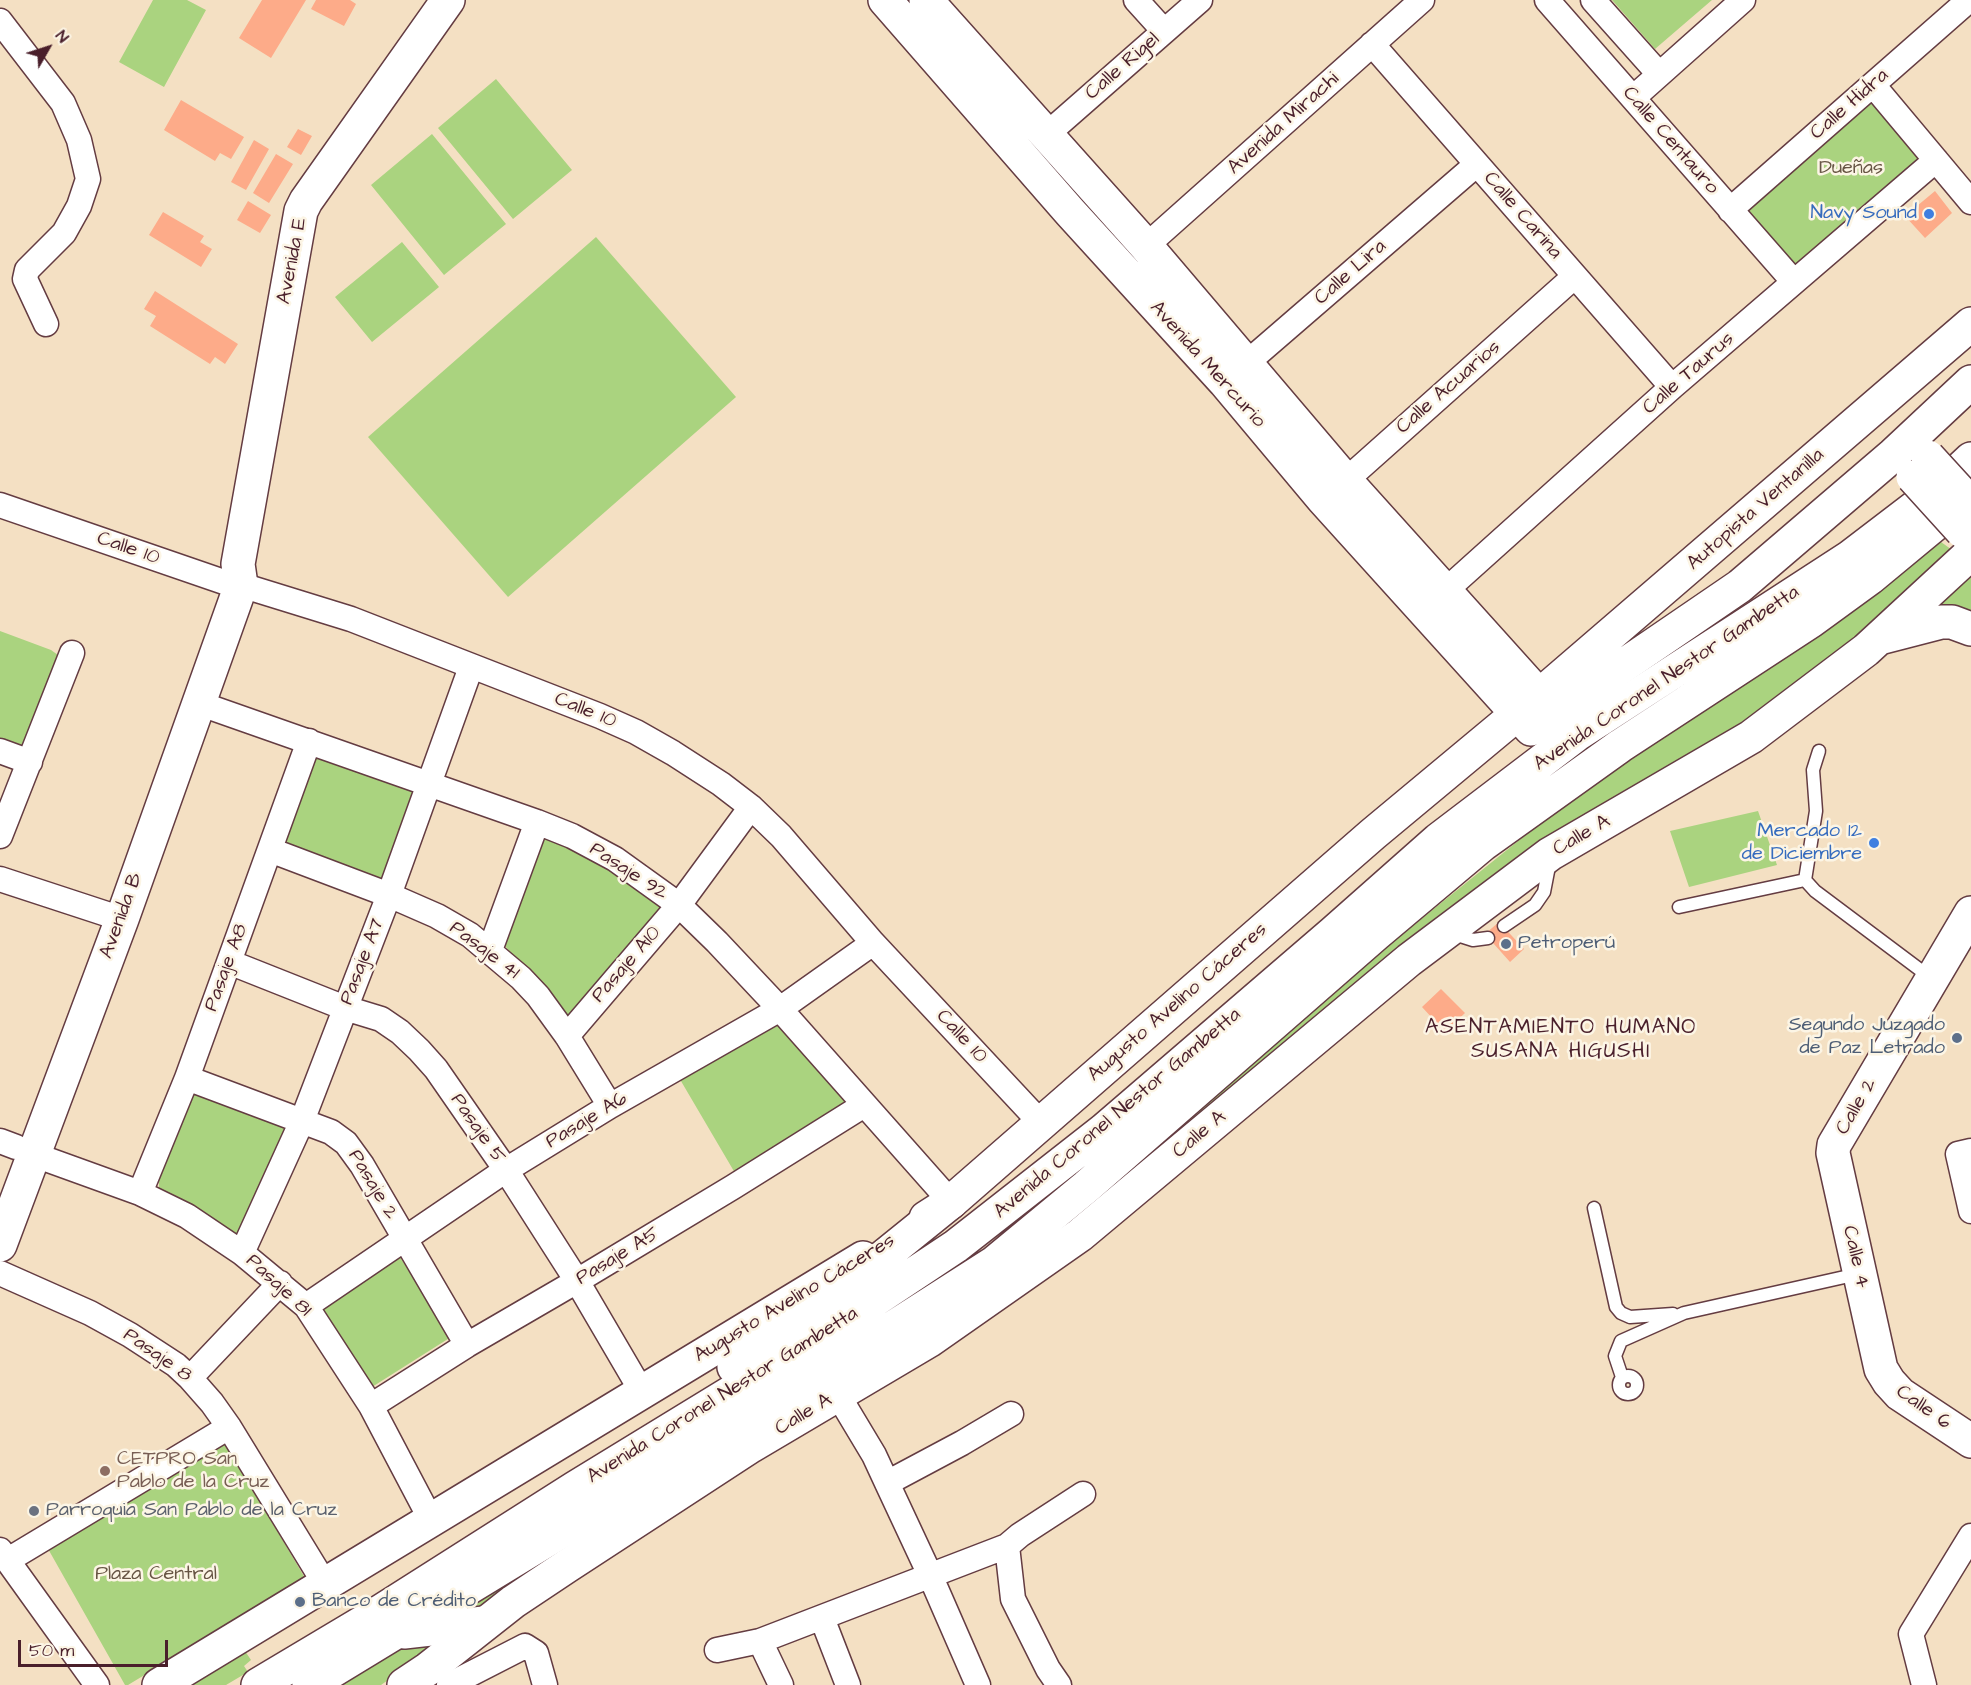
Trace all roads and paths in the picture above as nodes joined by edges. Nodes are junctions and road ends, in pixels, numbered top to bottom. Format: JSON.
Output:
{"nodes":[{"id":1,"x":448,"y":0,"type":"edge"},
{"id":2,"x":885,"y":0,"type":"edge"},
{"id":3,"x":926,"y":0,"type":"edge"},
{"id":4,"x":1136,"y":0,"type":"edge"},
{"id":5,"x":1200,"y":0,"type":"edge"},
{"id":6,"x":1422,"y":0,"type":"edge"},
{"id":7,"x":1547,"y":0,"type":"edge"},
{"id":8,"x":1593,"y":0,"type":"edge"},
{"id":9,"x":1743,"y":0,"type":"edge"},
{"id":10,"x":1969,"y":0,"type":"edge"},
{"id":11,"x":0,"y":21,"type":"edge"},
{"id":12,"x":1164,"y":32,"type":"junction"},
{"id":13,"x":1372,"y":44,"type":"junction"},
{"id":14,"x":1659,"y":74,"type":"junction"},
{"id":15,"x":1873,"y":85,"type":"junction"},
{"id":16,"x":1633,"y":98,"type":"junction"},
{"id":17,"x":1046,"y":135,"type":"junction"},
{"id":18,"x":1936,"y":160,"type":"junction"},
{"id":19,"x":1477,"y":164,"type":"junction"},
{"id":20,"x":1095,"y":190,"type":"junction"},
{"id":21,"x":1971,"y":202,"type":"edge"},
{"id":22,"x":1730,"y":210,"type":"junction"},
{"id":23,"x":1070,"y":212,"type":"junction"},
{"id":24,"x":1146,"y":246,"type":"junction"},
{"id":25,"x":1575,"y":276,"type":"junction"},
{"id":26,"x":1794,"y":282,"type":"junction"},
{"id":27,"x":46,"y":324,"type":"dead end"},
{"id":28,"x":1971,"y":324,"type":"edge"},
{"id":29,"x":1236,"y":373,"type":"junction"},
{"id":30,"x":1971,"y":382,"type":"edge"},
{"id":31,"x":1672,"y":387,"type":"junction"},
{"id":32,"x":1971,"y":459,"type":"edge"},
{"id":33,"x":1334,"y":490,"type":"junction"},
{"id":34,"x":1944,"y":495,"type":"edge"},
{"id":35,"x":0,"y":505,"type":"edge"},
{"id":36,"x":234,"y":577,"type":"junction"},
{"id":37,"x":1445,"y":591,"type":"junction"},
{"id":38,"x":1971,"y":629,"type":"edge"},
{"id":39,"x":1878,"y":638,"type":"junction"},
{"id":40,"x":72,"y":653,"type":"dead end"},
{"id":41,"x":471,"y":667,"type":"junction"},
{"id":42,"x":198,"y":703,"type":"junction"},
{"id":43,"x":1536,"y":713,"type":"junction"},
{"id":44,"x":309,"y":741,"type":"junction"},
{"id":45,"x":0,"y":751,"type":"edge"},
{"id":46,"x":1819,"y":751,"type":"dead end"},
{"id":47,"x":30,"y":762,"type":"junction"},
{"id":48,"x":430,"y":783,"type":"junction"},
{"id":49,"x":752,"y":807,"type":"junction"},
{"id":50,"x":537,"y":822,"type":"junction"},
{"id":51,"x":0,"y":836,"type":"edge"},
{"id":52,"x":270,"y":850,"type":"junction"},
{"id":53,"x":1550,"y":854,"type":"junction"},
{"id":54,"x":0,"y":879,"type":"edge"},
{"id":55,"x":1805,"y":880,"type":"junction"},
{"id":56,"x":389,"y":895,"type":"junction"},
{"id":57,"x":679,"y":905,"type":"junction"},
{"id":58,"x":1678,"y":907,"type":"dead end"},
{"id":59,"x":1971,"y":913,"type":"edge"},
{"id":60,"x":112,"y":916,"type":"junction"},
{"id":61,"x":1504,"y":926,"type":"dead end"},
{"id":62,"x":1447,"y":932,"type":"junction"},
{"id":63,"x":1488,"y":938,"type":"dead end"},
{"id":64,"x":873,"y":943,"type":"junction"},
{"id":65,"x":490,"y":950,"type":"junction"},
{"id":66,"x":229,"y":962,"type":"junction"},
{"id":67,"x":1932,"y":978,"type":"junction"},
{"id":68,"x":345,"y":1008,"type":"junction"},
{"id":69,"x":780,"y":1009,"type":"junction"},
{"id":70,"x":567,"y":1036,"type":"junction"},
{"id":71,"x":187,"y":1078,"type":"junction"},
{"id":72,"x":864,"y":1105,"type":"junction"},
{"id":73,"x":610,"y":1106,"type":"junction"},
{"id":74,"x":302,"y":1121,"type":"junction"},
{"id":75,"x":1041,"y":1123,"type":"junction"},
{"id":76,"x":1834,"y":1145,"type":"joint"},
{"id":77,"x":16,"y":1148,"type":"edge"},
{"id":78,"x":1964,"y":1152,"type":"edge"},
{"id":79,"x":506,"y":1170,"type":"junction"},
{"id":80,"x":0,"y":1193,"type":"edge"},
{"id":81,"x":140,"y":1193,"type":"junction"},
{"id":82,"x":951,"y":1202,"type":"junction"},
{"id":83,"x":1594,"y":1208,"type":"dead end"},
{"id":84,"x":1971,"y":1211,"type":"edge"},
{"id":85,"x":404,"y":1239,"type":"junction"},
{"id":86,"x":0,"y":1245,"type":"edge"},
{"id":87,"x":242,"y":1253,"type":"junction"},
{"id":88,"x":0,"y":1273,"type":"edge"},
{"id":89,"x":1859,"y":1274,"type":"junction"},
{"id":90,"x":577,"y":1281,"type":"junction"},
{"id":91,"x":280,"y":1283,"type":"junction"},
{"id":92,"x":306,"y":1306,"type":"junction"},
{"id":93,"x":1684,"y":1313,"type":"junction"},
{"id":94,"x":466,"y":1345,"type":"junction"},
{"id":95,"x":1881,"y":1369,"type":"joint"},
{"id":96,"x":1622,"y":1377,"type":"dead end"},
{"id":97,"x":190,"y":1378,"type":"junction"},
{"id":98,"x":642,"y":1392,"type":"junction"},
{"id":99,"x":838,"y":1395,"type":"junction"},
{"id":100,"x":371,"y":1406,"type":"junction"},
{"id":101,"x":1011,"y":1414,"type":"dead end"},
{"id":102,"x":229,"y":1427,"type":"junction"},
{"id":103,"x":1971,"y":1441,"type":"edge"},
{"id":104,"x":887,"y":1483,"type":"junction"},
{"id":105,"x":575,"y":1488,"type":"junction"},
{"id":106,"x":1083,"y":1494,"type":"dead end"},
{"id":107,"x":430,"y":1520,"type":"junction"},
{"id":108,"x":1971,"y":1536,"type":"edge"},
{"id":109,"x":1007,"y":1546,"type":"junction"},
{"id":110,"x":4,"y":1555,"type":"edge"},
{"id":111,"x":930,"y":1575,"type":"junction"},
{"id":112,"x":325,"y":1584,"type":"junction"},
{"id":113,"x":822,"y":1618,"type":"junction"},
{"id":114,"x":484,"y":1623,"type":"junction"},
{"id":115,"x":393,"y":1633,"type":"junction"},
{"id":116,"x":760,"y":1641,"type":"junction"},
{"id":117,"x":717,"y":1650,"type":"dead end"},
{"id":118,"x":429,"y":1681,"type":"edge"},
{"id":119,"x":96,"y":1685,"type":"edge"},
{"id":120,"x":159,"y":1685,"type":"edge"},
{"id":121,"x":258,"y":1685,"type":"edge"},
{"id":122,"x":309,"y":1685,"type":"edge"},
{"id":123,"x":545,"y":1685,"type":"edge"},
{"id":124,"x":781,"y":1685,"type":"edge"},
{"id":125,"x":848,"y":1685,"type":"edge"},
{"id":126,"x":978,"y":1685,"type":"edge"},
{"id":127,"x":1059,"y":1685,"type":"edge"},
{"id":128,"x":1924,"y":1685,"type":"edge"}],
"edges":[{"from":1,"to":36,"type":"main road","name":"Avenida E"},
{"from":2,"to":23,"type":"main road","name":"Avenida Mercurio"},
{"from":3,"to":17,"type":"main road","name":"Avenida Mercurio"},
{"from":4,"to":12,"type":"street"},
{"from":5,"to":12,"type":"street","name":"Calle Rigel"},
{"from":6,"to":13,"type":"street","name":"Avenida Mirachi"},
{"from":7,"to":16,"type":"street","name":"Calle Centauro"},
{"from":8,"to":14,"type":"street"},
{"from":9,"to":14,"type":"street"},
{"from":10,"to":15,"type":"street","name":"Calle Hidra"},
{"from":11,"to":27,"type":"street"},
{"from":12,"to":17,"type":"street","name":"Calle Rigel"},
{"from":13,"to":19,"type":"street","name":"Calle Carina"},
{"from":13,"to":24,"type":"street","name":"Avenida Mirachi"},
{"from":14,"to":16,"type":"street"},
{"from":15,"to":18,"type":"street"},
{"from":15,"to":22,"type":"street","name":"Calle Hidra"},
{"from":16,"to":22,"type":"street","name":"Calle Centauro"},
{"from":17,"to":20,"type":"main road","name":"Avenida Mercurio"},
{"from":18,"to":21,"type":"street"},
{"from":18,"to":26,"type":"street","name":"Calle Taurus"},
{"from":19,"to":25,"type":"street","name":"Calle Carina"},
{"from":19,"to":29,"type":"street","name":"Calle Lira"},
{"from":20,"to":23,"type":"street"},
{"from":20,"to":24,"type":"main road","name":"Avenida Mercurio"},
{"from":22,"to":26,"type":"street","name":"Calle Centauro"},
{"from":23,"to":29,"type":"main road","name":"Avenida Mercurio"},
{"from":24,"to":29,"type":"main road","name":"Avenida Mercurio"},
{"from":25,"to":31,"type":"street","name":"Calle Carina"},
{"from":25,"to":33,"type":"street","name":"Calle Acuarios"},
{"from":26,"to":31,"type":"street","name":"Calle Taurus"},
{"from":28,"to":43,"type":"main road","name":"Autopista Ventanilla"},
{"from":29,"to":33,"type":"main road","name":"Avenida Mercurio"},
{"from":30,"to":34,"type":"main road"},
{"from":31,"to":37,"type":"street","name":"Calle Taurus"},
{"from":32,"to":34,"type":"main road"},
{"from":33,"to":37,"type":"main road","name":"Avenida Mercurio"},
{"from":33,"to":43,"type":"main road","name":"Avenida Mercurio"},
{"from":34,"to":39,"type":"main road","name":"Calle A"},
{"from":34,"to":43,"type":"main road"},
{"from":34,"to":105,"type":"main road","name":"Avenida Coronel Nestor Gambetta"},
{"from":34,"to":115,"type":"main road","name":"Avenida Coronel Nestor Gambetta"},
{"from":35,"to":36,"type":"street","name":"Calle 10"},
{"from":36,"to":41,"type":"street","name":"Calle 10"},
{"from":36,"to":42,"type":"main road","name":"Avenida B"},
{"from":36,"to":60,"type":"main road","name":"Avenida B"},
{"from":37,"to":43,"type":"main road","name":"Avenida Mercurio"},
{"from":38,"to":39,"type":"main road"},
{"from":39,"to":53,"type":"main road","name":"Calle A"},
{"from":40,"to":47,"type":"street"},
{"from":41,"to":48,"type":"street","name":"Pasaje A7"},
{"from":41,"to":49,"type":"street","name":"Calle 10"},
{"from":42,"to":44,"type":"street","name":"Pasaje 92"},
{"from":42,"to":60,"type":"main road","name":"Avenida B"},
{"from":43,"to":75,"type":"main road","name":"Augusto Avelino Cáceres"},
{"from":44,"to":48,"type":"street","name":"Pasaje 92"},
{"from":44,"to":52,"type":"street","name":"Pasaje A8"},
{"from":45,"to":47,"type":"street"},
{"from":46,"to":55,"type":"lane"},
{"from":47,"to":51,"type":"street"},
{"from":48,"to":50,"type":"street","name":"Pasaje 92"},
{"from":48,"to":56,"type":"street","name":"Pasaje A7"},
{"from":49,"to":57,"type":"street","name":"Pasaje A10"},
{"from":49,"to":64,"type":"street","name":"Calle 10"},
{"from":50,"to":57,"type":"street","name":"Pasaje 92"},
{"from":50,"to":65,"type":"street"},
{"from":52,"to":56,"type":"street","name":"Pasaje 41"},
{"from":52,"to":66,"type":"street","name":"Pasaje A8"},
{"from":53,"to":61,"type":"lane"},
{"from":53,"to":62,"type":"main road","name":"Calle A"},
{"from":54,"to":60,"type":"street"},
{"from":55,"to":58,"type":"lane"},
{"from":55,"to":67,"type":"lane"},
{"from":56,"to":65,"type":"street","name":"Pasaje 41"},
{"from":56,"to":68,"type":"street","name":"Pasaje A7"},
{"from":57,"to":69,"type":"street","name":"Pasaje 92"},
{"from":57,"to":70,"type":"street","name":"Pasaje A10"},
{"from":59,"to":67,"type":"main road","name":"Calle 2"},
{"from":60,"to":77,"type":"main road","name":"Avenida B"},
{"from":62,"to":63,"type":"lane"},
{"from":62,"to":99,"type":"main road","name":"Calle A"},
{"from":64,"to":69,"type":"street","name":"Pasaje A6"},
{"from":64,"to":75,"type":"street","name":"Calle 10"},
{"from":65,"to":70,"type":"street","name":"Pasaje 41"},
{"from":66,"to":68,"type":"street","name":"Pasaje 5"},
{"from":66,"to":71,"type":"street","name":"Pasaje A8"},
{"from":67,"to":76,"type":"main road","name":"Calle 2"},
{"from":68,"to":74,"type":"street","name":"Pasaje A7"},
{"from":68,"to":79,"type":"street","name":"Pasaje 5"},
{"from":69,"to":72,"type":"street","name":"Pasaje 92"},
{"from":69,"to":73,"type":"street","name":"Pasaje A6"},
{"from":70,"to":73,"type":"street","name":"Pasaje 41"},
{"from":71,"to":74,"type":"street","name":"Pasaje 2"},
{"from":71,"to":81,"type":"street","name":"Pasaje A8"},
{"from":72,"to":82,"type":"street","name":"Pasaje 92"},
{"from":72,"to":90,"type":"street","name":"Pasaje A5"},
{"from":73,"to":79,"type":"street","name":"Pasaje A6"},
{"from":74,"to":85,"type":"street","name":"Pasaje 2"},
{"from":74,"to":87,"type":"street","name":"Pasaje A7"},
{"from":75,"to":82,"type":"main road","name":"Augusto Avelino Cáceres"},
{"from":76,"to":89,"type":"main road","name":"Calle 4"},
{"from":77,"to":80,"type":"main road","name":"Avenida B"},
{"from":77,"to":81,"type":"street","name":"Pasaje 81"},
{"from":77,"to":86,"type":"main road","name":"Avenida B"},
{"from":78,"to":84,"type":"street"},
{"from":79,"to":85,"type":"street","name":"Pasaje A6"},
{"from":79,"to":90,"type":"street","name":"Pasaje 5"},
{"from":81,"to":87,"type":"street","name":"Pasaje 81"},
{"from":82,"to":98,"type":"main road","name":"Augusto Avelino Cáceres"},
{"from":82,"to":105,"type":"main road"},
{"from":83,"to":93,"type":"lane"},
{"from":85,"to":92,"type":"street","name":"Pasaje A6"},
{"from":85,"to":94,"type":"street","name":"Pasaje 2"},
{"from":87,"to":91,"type":"street","name":"Pasaje 81"},
{"from":88,"to":97,"type":"street","name":"Pasaje 8"},
{"from":89,"to":93,"type":"lane"},
{"from":89,"to":95,"type":"main road","name":"Calle 4"},
{"from":90,"to":94,"type":"street","name":"Pasaje A5"},
{"from":90,"to":98,"type":"street","name":"Pasaje 5"},
{"from":91,"to":92,"type":"street","name":"Pasaje 81"},
{"from":91,"to":97,"type":"street"},
{"from":92,"to":100,"type":"street","name":"Pasaje 81"},
{"from":93,"to":96,"type":"lane"},
{"from":94,"to":100,"type":"street","name":"Pasaje A5"},
{"from":95,"to":103,"type":"main road","name":"Calle 6"},
{"from":97,"to":102,"type":"street","name":"Pasaje 8"},
{"from":98,"to":107,"type":"main road","name":"Augusto Avelino Cáceres"},
{"from":99,"to":104,"type":"street"},
{"from":99,"to":114,"type":"main road","name":"Calle A"},
{"from":100,"to":107,"type":"street","name":"Pasaje 81"},
{"from":101,"to":104,"type":"street"},
{"from":102,"to":110,"type":"street"},
{"from":102,"to":112,"type":"street","name":"Pasaje 8"},
{"from":104,"to":111,"type":"street"},
{"from":105,"to":121,"type":"main road","name":"Avenida Coronel Nestor Gambetta"},
{"from":106,"to":109,"type":"street"},
{"from":107,"to":112,"type":"main road","name":"Augusto Avelino Cáceres"},
{"from":108,"to":128,"type":"street"},
{"from":109,"to":111,"type":"street"},
{"from":109,"to":127,"type":"street"},
{"from":110,"to":119,"type":"street"},
{"from":111,"to":113,"type":"street"},
{"from":111,"to":126,"type":"street"},
{"from":112,"to":120,"type":"main road","name":"Augusto Avelino Cáceres"},
{"from":113,"to":116,"type":"street"},
{"from":113,"to":125,"type":"street"},
{"from":114,"to":115,"type":"main road"},
{"from":114,"to":118,"type":"main road","name":"Calle A"},
{"from":115,"to":122,"type":"main road","name":"Avenida Coronel Nestor Gambetta"},
{"from":116,"to":117,"type":"street"},
{"from":116,"to":124,"type":"street"},
{"from":118,"to":123,"type":"street"}]}
